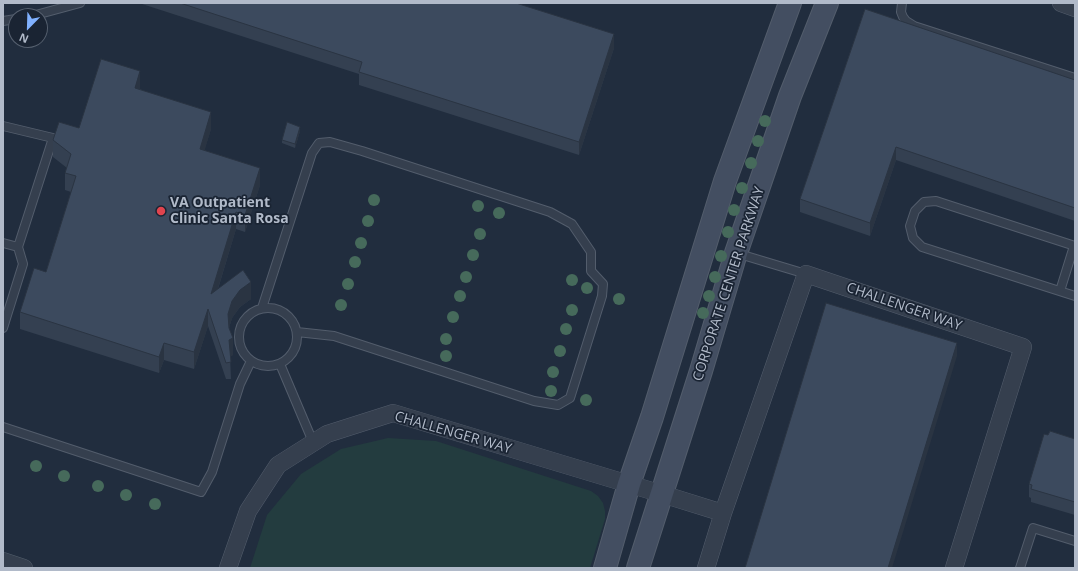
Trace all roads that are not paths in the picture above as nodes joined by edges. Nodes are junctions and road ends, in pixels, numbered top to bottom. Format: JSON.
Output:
{"nodes":[{"id":1,"x":80,"y":3,"type":"edge"},
{"id":2,"x":790,"y":3,"type":"edge"},
{"id":3,"x":827,"y":3,"type":"edge"},
{"id":4,"x":902,"y":3,"type":"edge"},
{"id":5,"x":1061,"y":3,"type":"edge"},
{"id":6,"x":1075,"y":8,"type":"edge"},
{"id":7,"x":48,"y":12,"type":"edge"},
{"id":8,"x":1075,"y":78,"type":"edge"},
{"id":9,"x":3,"y":126,"type":"edge"},
{"id":10,"x":3,"y":242,"type":"edge"},
{"id":11,"x":1074,"y":246,"type":"edge"},
{"id":12,"x":18,"y":247,"type":"junction"},
{"id":13,"x":736,"y":253,"type":"junction"},
{"id":14,"x":806,"y":274,"type":"junction"},
{"id":15,"x":1060,"y":291,"type":"junction"},
{"id":16,"x":1075,"y":296,"type":"edge"},
{"id":17,"x":262,"y":308,"type":"junction"},
{"id":18,"x":3,"y":328,"type":"edge"},
{"id":19,"x":297,"y":332,"type":"junction"},
{"id":20,"x":251,"y":361,"type":"junction"},
{"id":21,"x":280,"y":364,"type":"junction"},
{"id":22,"x":3,"y":427,"type":"edge"},
{"id":23,"x":313,"y":442,"type":"junction"},
{"id":24,"x":629,"y":484,"type":"junction"},
{"id":25,"x":662,"y":494,"type":"junction"},
{"id":26,"x":723,"y":513,"type":"junction"},
{"id":27,"x":1075,"y":541,"type":"edge"},
{"id":28,"x":3,"y":561,"type":"edge"},
{"id":29,"x":24,"y":568,"type":"edge"},
{"id":30,"x":228,"y":568,"type":"edge"},
{"id":31,"x":605,"y":568,"type":"edge"},
{"id":32,"x":638,"y":568,"type":"edge"},
{"id":33,"x":706,"y":568,"type":"edge"},
{"id":34,"x":954,"y":568,"type":"edge"},
{"id":35,"x":1020,"y":568,"type":"edge"}],
"edges":[{"from":1,"to":7,"type":"lane"},
{"from":2,"to":24,"type":"street"},
{"from":3,"to":13,"type":"street","name":"CORPORATE CENTER PARKWAY"},
{"from":4,"to":8,"type":"lane"},
{"from":5,"to":6,"type":"street"},
{"from":9,"to":12,"type":"lane"},
{"from":10,"to":12,"type":"lane"},
{"from":11,"to":15,"type":"lane"},
{"from":11,"to":15,"type":"lane"},
{"from":12,"to":18,"type":"lane"},
{"from":13,"to":14,"type":"lane"},
{"from":13,"to":25,"type":"street","name":"CORPORATE CENTER PARKWAY"},
{"from":14,"to":26,"type":"street"},
{"from":14,"to":34,"type":"street","name":"CHALLENGER WAY"},
{"from":15,"to":16,"type":"lane"},
{"from":17,"to":19,"type":"lane"},
{"from":17,"to":19,"type":"lane"},
{"from":17,"to":20,"type":"lane"},
{"from":19,"to":21,"type":"lane"},
{"from":20,"to":21,"type":"lane"},
{"from":20,"to":22,"type":"lane"},
{"from":21,"to":23,"type":"lane"},
{"from":23,"to":24,"type":"street","name":"CHALLENGER WAY"},
{"from":23,"to":30,"type":"street","name":"CHALLENGER WAY"},
{"from":24,"to":25,"type":"street","name":"CHALLENGER WAY"},
{"from":24,"to":31,"type":"street"},
{"from":25,"to":26,"type":"street","name":"CHALLENGER WAY"},
{"from":25,"to":32,"type":"street","name":"CORPORATE CENTER PARKWAY"},
{"from":26,"to":33,"type":"street"},
{"from":27,"to":35,"type":"lane"},
{"from":28,"to":29,"type":"street"}]}
